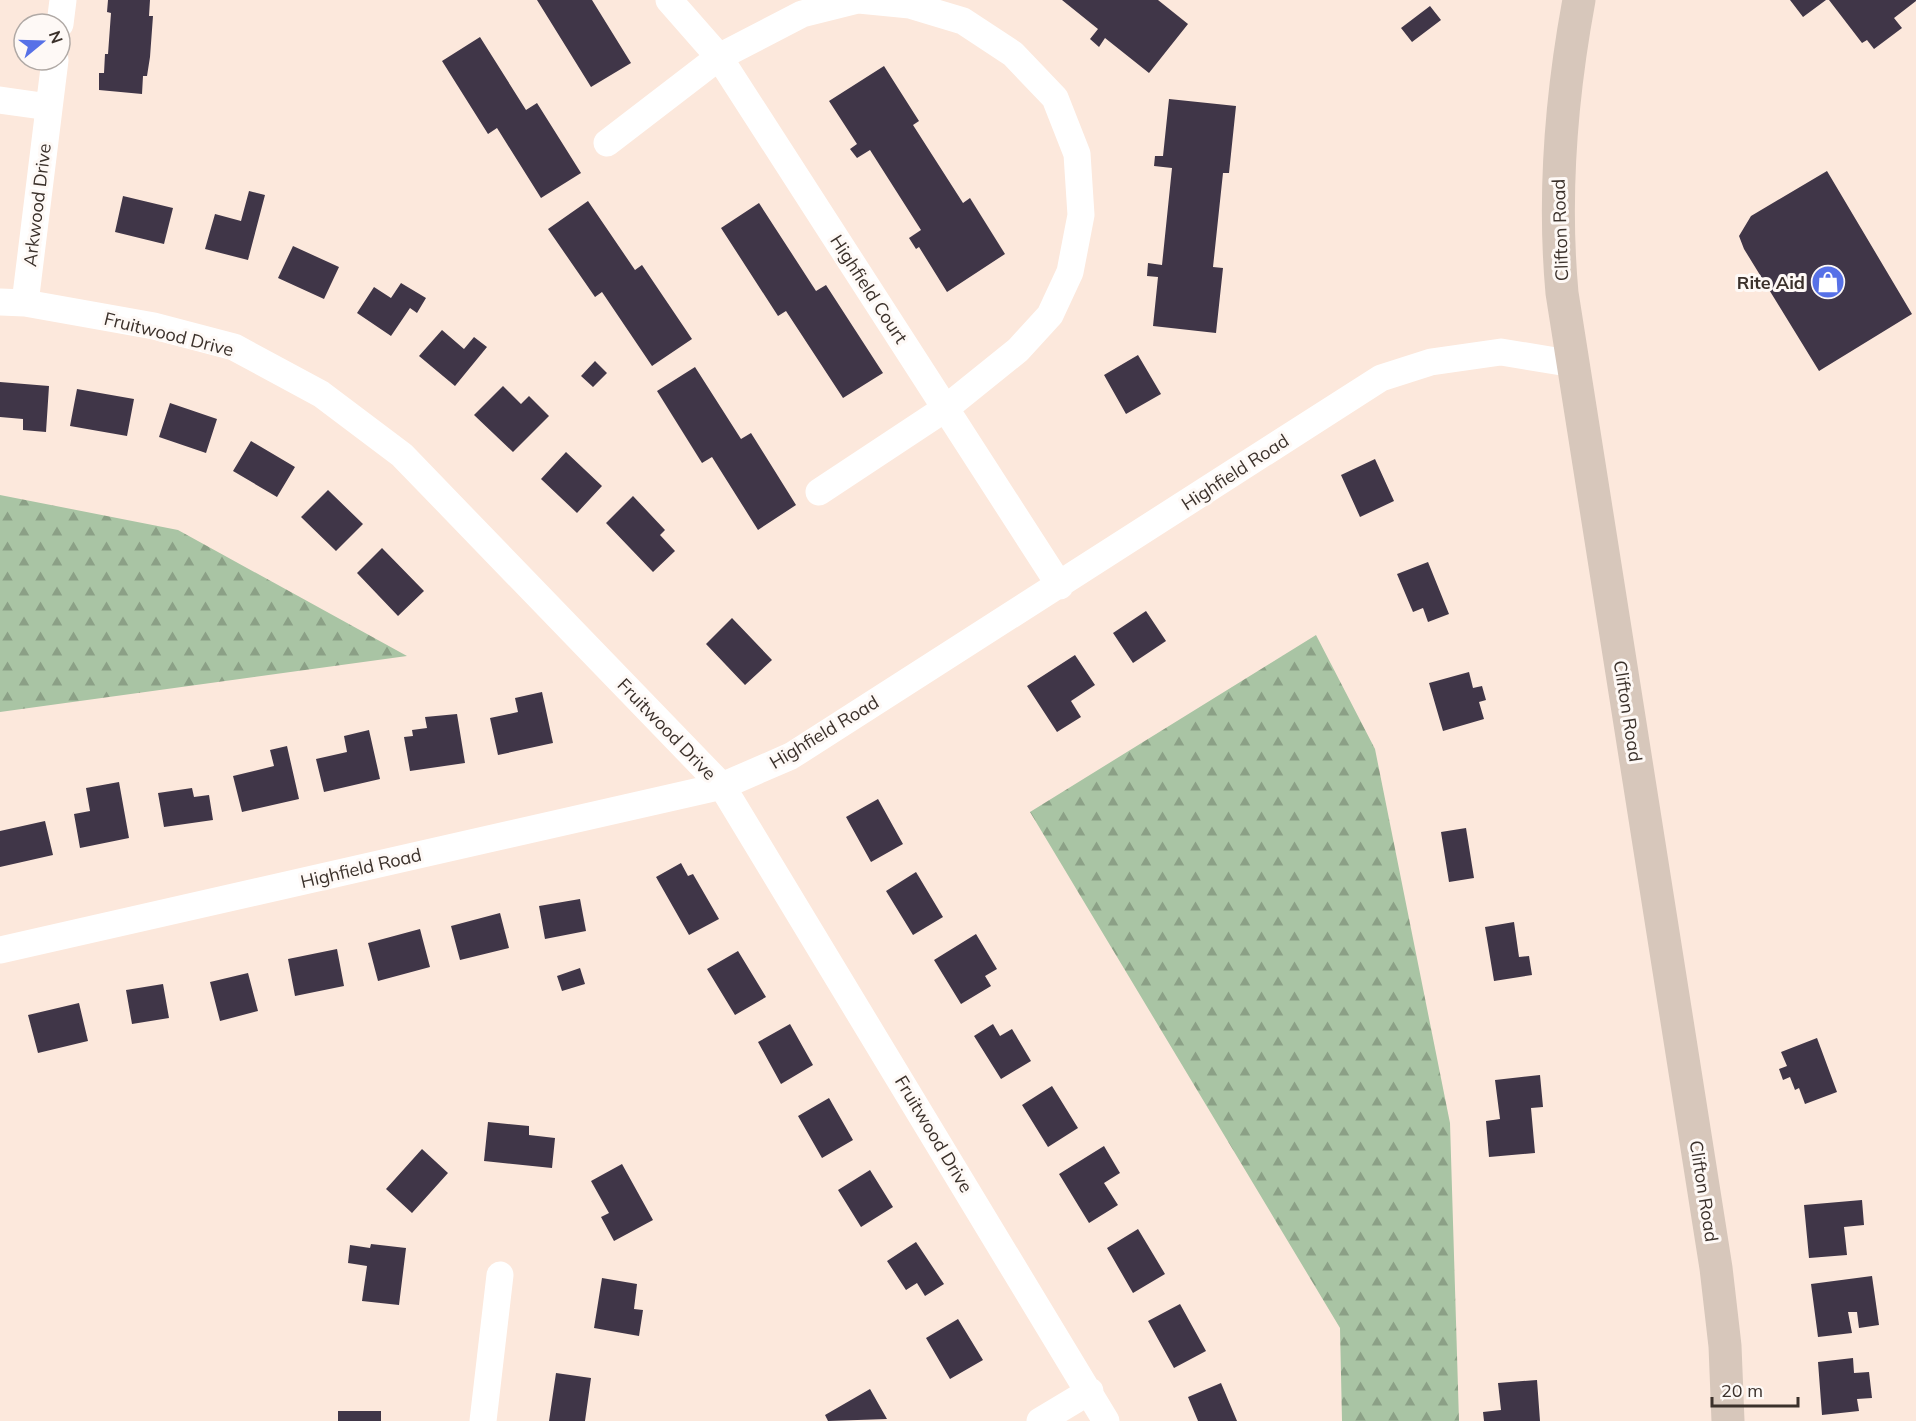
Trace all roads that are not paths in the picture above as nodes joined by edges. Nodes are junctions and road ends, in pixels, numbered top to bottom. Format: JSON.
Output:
{"nodes":[{"id":1,"x":669,"y":0,"type":"edge"},
{"id":2,"x":858,"y":0,"type":"edge"},
{"id":3,"x":1579,"y":0,"type":"edge"},
{"id":4,"x":719,"y":57,"type":"junction"},
{"id":5,"x":53,"y":72,"type":"edge"},
{"id":6,"x":0,"y":100,"type":"edge"},
{"id":7,"x":49,"y":107,"type":"junction"},
{"id":8,"x":607,"y":143,"type":"dead end"},
{"id":9,"x":13,"y":303,"type":"edge"},
{"id":10,"x":1574,"y":364,"type":"junction"},
{"id":11,"x":946,"y":408,"type":"junction"},
{"id":12,"x":819,"y":492,"type":"dead end"},
{"id":13,"x":1060,"y":586,"type":"junction"},
{"id":14,"x":722,"y":786,"type":"junction"},
{"id":15,"x":0,"y":950,"type":"edge"},
{"id":16,"x":500,"y":1275,"type":"dead end"},
{"id":17,"x":1090,"y":1391,"type":"junction"},
{"id":18,"x":483,"y":1421,"type":"edge"},
{"id":19,"x":1040,"y":1421,"type":"edge"},
{"id":20,"x":1106,"y":1421,"type":"edge"},
{"id":21,"x":1728,"y":1421,"type":"edge"}],
"edges":[{"from":1,"to":4,"type":"street","name":"Highfield Court"},
{"from":2,"to":4,"type":"street"},
{"from":2,"to":11,"type":"street"},
{"from":3,"to":10,"type":"main road","name":"Clifton Road"},
{"from":4,"to":8,"type":"street"},
{"from":4,"to":11,"type":"street","name":"Highfield Court"},
{"from":5,"to":7,"type":"street","name":"Arkwood Drive"},
{"from":6,"to":7,"type":"street"},
{"from":7,"to":9,"type":"street","name":"Arkwood Drive"},
{"from":9,"to":14,"type":"street","name":"Fruitwood Drive"},
{"from":10,"to":13,"type":"street","name":"Highfield Road"},
{"from":10,"to":21,"type":"main road","name":"Clifton Road"},
{"from":11,"to":12,"type":"street"},
{"from":11,"to":13,"type":"street","name":"Highfield Court"},
{"from":13,"to":14,"type":"street","name":"Highfield Road"},
{"from":14,"to":15,"type":"street","name":"Highfield Road"},
{"from":14,"to":17,"type":"street","name":"Fruitwood Drive"},
{"from":16,"to":18,"type":"street"},
{"from":17,"to":19,"type":"street"},
{"from":17,"to":20,"type":"street","name":"Fruitwood Drive"}]}
